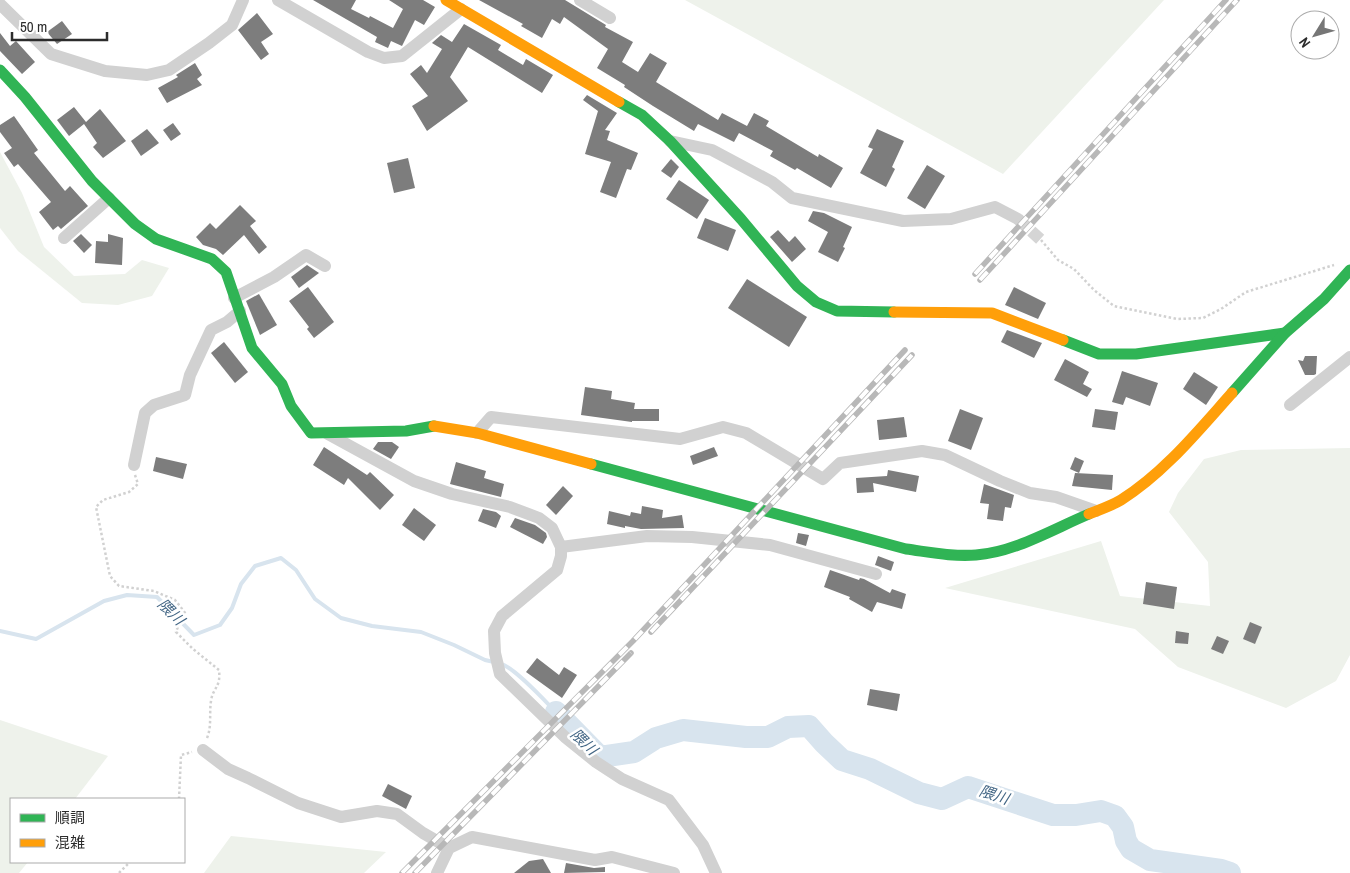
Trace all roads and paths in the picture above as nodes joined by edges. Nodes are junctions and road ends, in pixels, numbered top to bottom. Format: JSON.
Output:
{"nodes":[{"id":1,"x":243,"y":0,"type":"edge"},
{"id":2,"x":278,"y":0,"type":"edge"},
{"id":3,"x":446,"y":0,"type":"edge"},
{"id":4,"x":580,"y":0,"type":"edge"},
{"id":5,"x":0,"y":4,"type":"edge"},
{"id":6,"x":461,"y":9,"type":"junction"},
{"id":7,"x":610,"y":18,"type":"dead end"},
{"id":8,"x":0,"y":70,"type":"edge"},
{"id":9,"x":670,"y":142,"type":"junction"},
{"id":10,"x":109,"y":198,"type":"junction"},
{"id":11,"x":1018,"y":219,"type":"tunnel mouth"},
{"id":12,"x":64,"y":238,"type":"dead end"},
{"id":13,"x":1041,"y":240,"type":"tunnel mouth"},
{"id":14,"x":325,"y":266,"type":"dead end"},
{"id":15,"x":1345,"y":266,"type":"edge"},
{"id":16,"x":234,"y":298,"type":"junction"},
{"id":17,"x":240,"y":311,"type":"junction"},
{"id":18,"x":1285,"y":333,"type":"junction"},
{"id":19,"x":1350,"y":357,"type":"edge"},
{"id":20,"x":1290,"y":405,"type":"dead end"},
{"id":21,"x":326,"y":433,"type":"junction"},
{"id":22,"x":477,"y":433,"type":"junction"},
{"id":23,"x":134,"y":465,"type":"joint"},
{"id":24,"x":1096,"y":511,"type":"junction"},
{"id":25,"x":561,"y":547,"type":"junction"},
{"id":26,"x":876,"y":574,"type":"dead end"},
{"id":27,"x":203,"y":750,"type":"junction"},
{"id":28,"x":179,"y":798,"type":"edge"},
{"id":29,"x":449,"y":848,"type":"junction"},
{"id":30,"x":129,"y":863,"type":"edge"},
{"id":31,"x":639,"y":868,"type":"edge"},
{"id":32,"x":120,"y":873,"type":"edge"},
{"id":33,"x":437,"y":873,"type":"edge"},
{"id":34,"x":674,"y":873,"type":"edge"},
{"id":35,"x":716,"y":873,"type":"edge"}],
"edges":[{"from":1,"to":5,"type":"street"},
{"from":2,"to":6,"type":"street"},
{"from":3,"to":6,"type":"street"},
{"from":4,"to":7,"type":"street"},
{"from":6,"to":9,"type":"street"},
{"from":8,"to":10,"type":"street"},
{"from":9,"to":11,"type":"street"},
{"from":9,"to":18,"type":"street"},
{"from":10,"to":12,"type":"street"},
{"from":10,"to":16,"type":"street"},
{"from":13,"to":15,"type":"path"},
{"from":14,"to":16,"type":"street"},
{"from":15,"to":18,"type":"street"},
{"from":16,"to":17,"type":"street"},
{"from":17,"to":21,"type":"street"},
{"from":17,"to":23,"type":"street"},
{"from":18,"to":24,"type":"street"},
{"from":19,"to":20,"type":"street"},
{"from":21,"to":22,"type":"street"},
{"from":21,"to":25,"type":"street"},
{"from":22,"to":24,"type":"street"},
{"from":22,"to":24,"type":"street"},
{"from":23,"to":27,"type":"path"},
{"from":25,"to":26,"type":"street"},
{"from":25,"to":35,"type":"street"},
{"from":27,"to":28,"type":"path"},
{"from":27,"to":29,"type":"street"},
{"from":29,"to":31,"type":"street"},
{"from":29,"to":33,"type":"street"},
{"from":30,"to":32,"type":"path"},
{"from":31,"to":34,"type":"street"}]}
